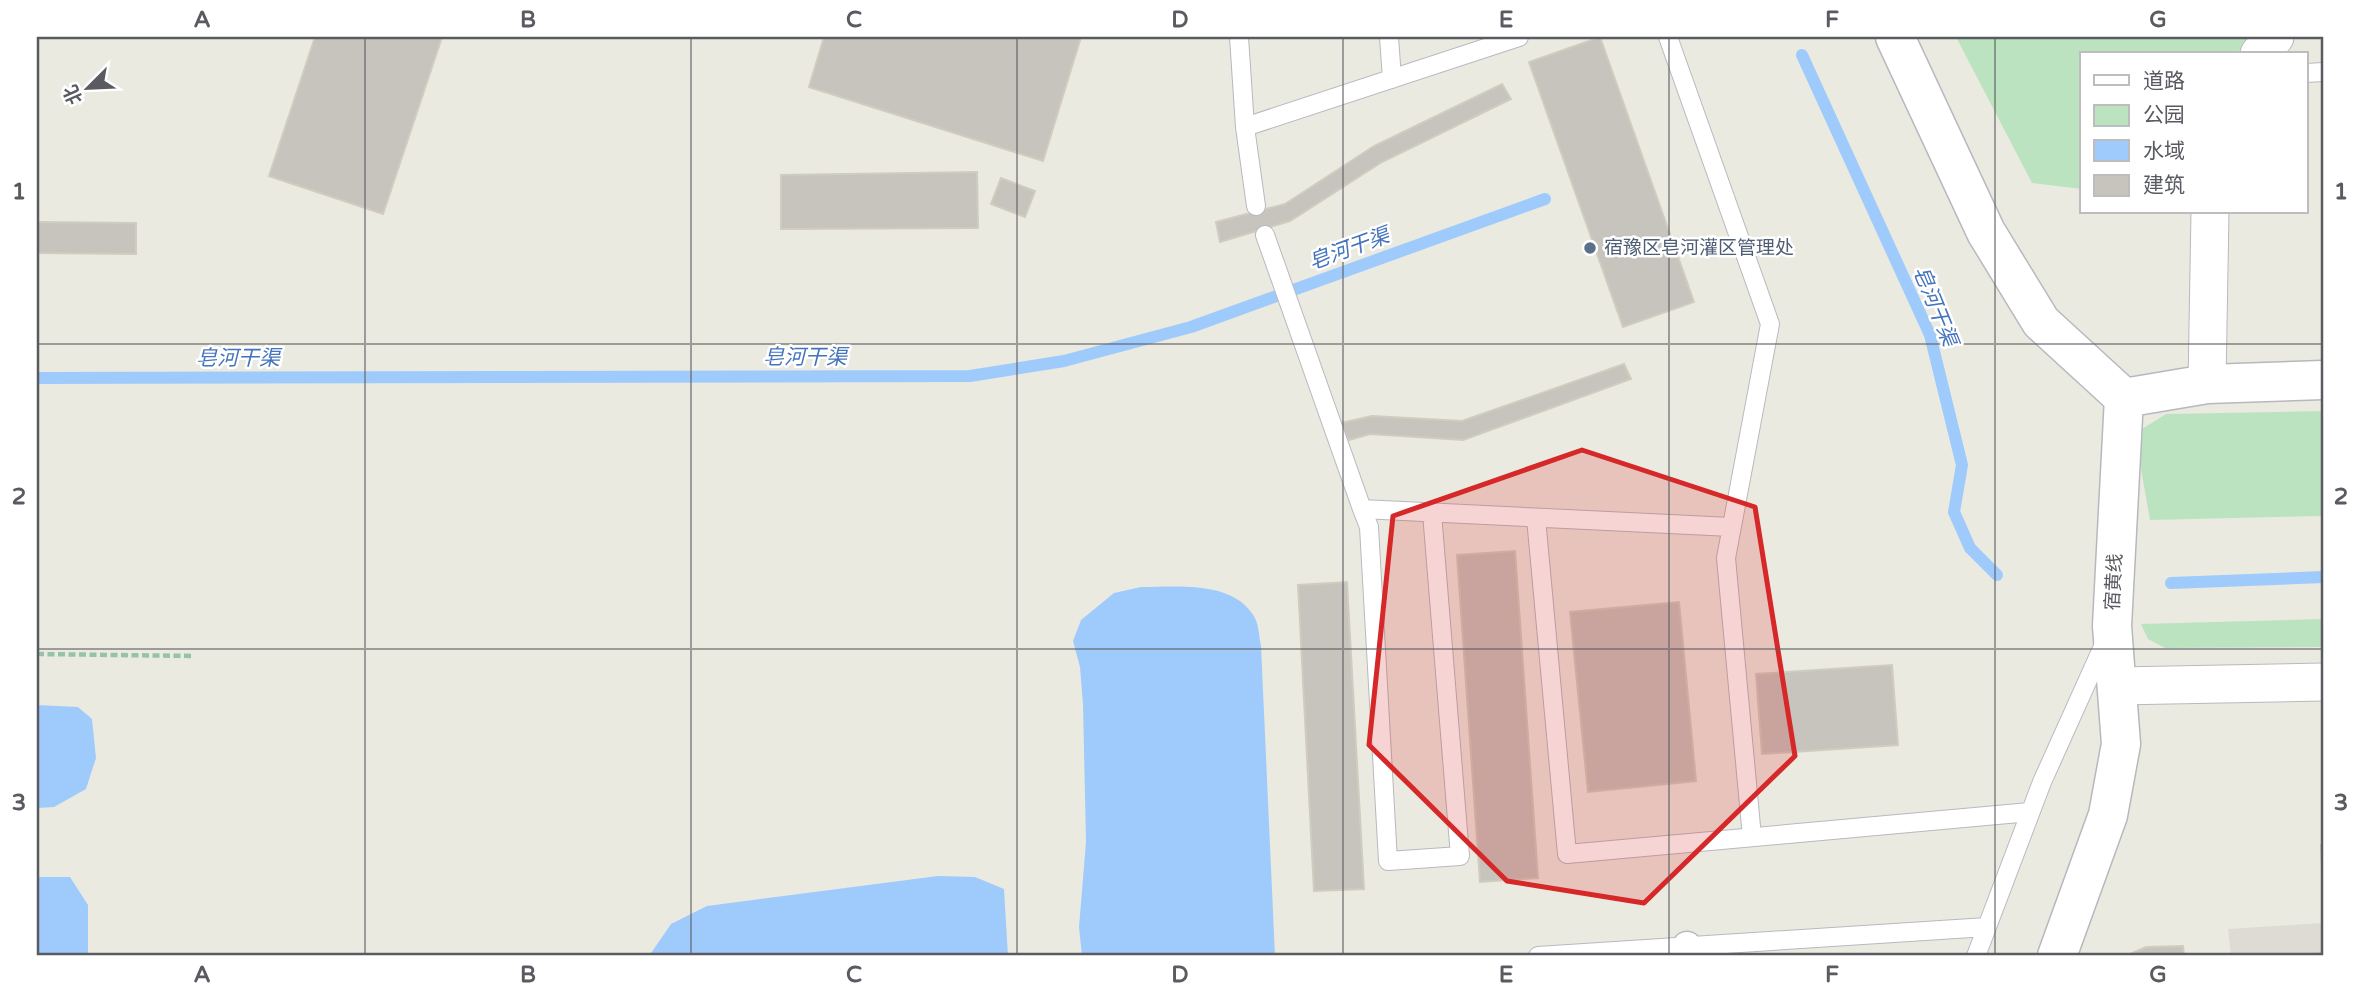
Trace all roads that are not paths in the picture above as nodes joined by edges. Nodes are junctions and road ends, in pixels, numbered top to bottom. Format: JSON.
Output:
{"nodes":[{"id":1,"x":1239,"y":37,"type":"edge"},
{"id":2,"x":1389,"y":37,"type":"edge"},
{"id":3,"x":1519,"y":37,"type":"edge"},
{"id":4,"x":1668,"y":37,"type":"edge"},
{"id":5,"x":1895,"y":37,"type":"edge"},
{"id":6,"x":2275,"y":37,"type":"edge"},
{"id":7,"x":2261,"y":52,"type":"edge"},
{"id":8,"x":1392,"y":79,"type":"junction"},
{"id":9,"x":1245,"y":127,"type":"junction"},
{"id":10,"x":1256,"y":206,"type":"dead end"},
{"id":11,"x":2210,"y":214,"type":"edge"},
{"id":12,"x":1265,"y":235,"type":"dead end"},
{"id":13,"x":2323,"y":380,"type":"edge"},
{"id":14,"x":2207,"y":384,"type":"junction"},
{"id":15,"x":2124,"y":398,"type":"junction"},
{"id":16,"x":1362,"y":509,"type":"junction"},
{"id":17,"x":1432,"y":513,"type":"junction"},
{"id":18,"x":1536,"y":518,"type":"junction"},
{"id":19,"x":1731,"y":527,"type":"junction"},
{"id":20,"x":2112,"y":626,"type":"junction"},
{"id":21,"x":2323,"y":682,"type":"edge"},
{"id":22,"x":2118,"y":686,"type":"junction"},
{"id":23,"x":2030,"y":812,"type":"junction"},
{"id":24,"x":1752,"y":837,"type":"junction"},
{"id":25,"x":1987,"y":927,"type":"junction"},
{"id":26,"x":1687,"y":951,"type":"edge"},
{"id":27,"x":1538,"y":956,"type":"edge"},
{"id":28,"x":1976,"y":956,"type":"edge"},
{"id":29,"x":2057,"y":956,"type":"edge"}],
"edges":[{"from":1,"to":9,"type":"lane"},
{"from":2,"to":8,"type":"lane"},
{"from":3,"to":8,"type":"lane"},
{"from":4,"to":19,"type":"lane"},
{"from":5,"to":15,"type":"main road"},
{"from":6,"to":7,"type":"street"},
{"from":8,"to":9,"type":"lane"},
{"from":9,"to":10,"type":"lane"},
{"from":11,"to":14,"type":"street"},
{"from":12,"to":16,"type":"lane"},
{"from":13,"to":14,"type":"main road"},
{"from":14,"to":15,"type":"main road"},
{"from":15,"to":20,"type":"main road","name":"宿黄线"},
{"from":16,"to":17,"type":"lane"},
{"from":16,"to":17,"type":"lane"},
{"from":17,"to":18,"type":"lane"},
{"from":18,"to":19,"type":"lane"},
{"from":18,"to":24,"type":"lane"},
{"from":19,"to":24,"type":"lane"},
{"from":20,"to":22,"type":"main road","name":"宿黄线"},
{"from":20,"to":23,"type":"lane"},
{"from":21,"to":22,"type":"street"},
{"from":22,"to":29,"type":"main road","name":"宿黄线"},
{"from":23,"to":24,"type":"lane"},
{"from":23,"to":25,"type":"lane"},
{"from":25,"to":26,"type":"lane"},
{"from":25,"to":28,"type":"lane"},
{"from":26,"to":27,"type":"lane"}]}
